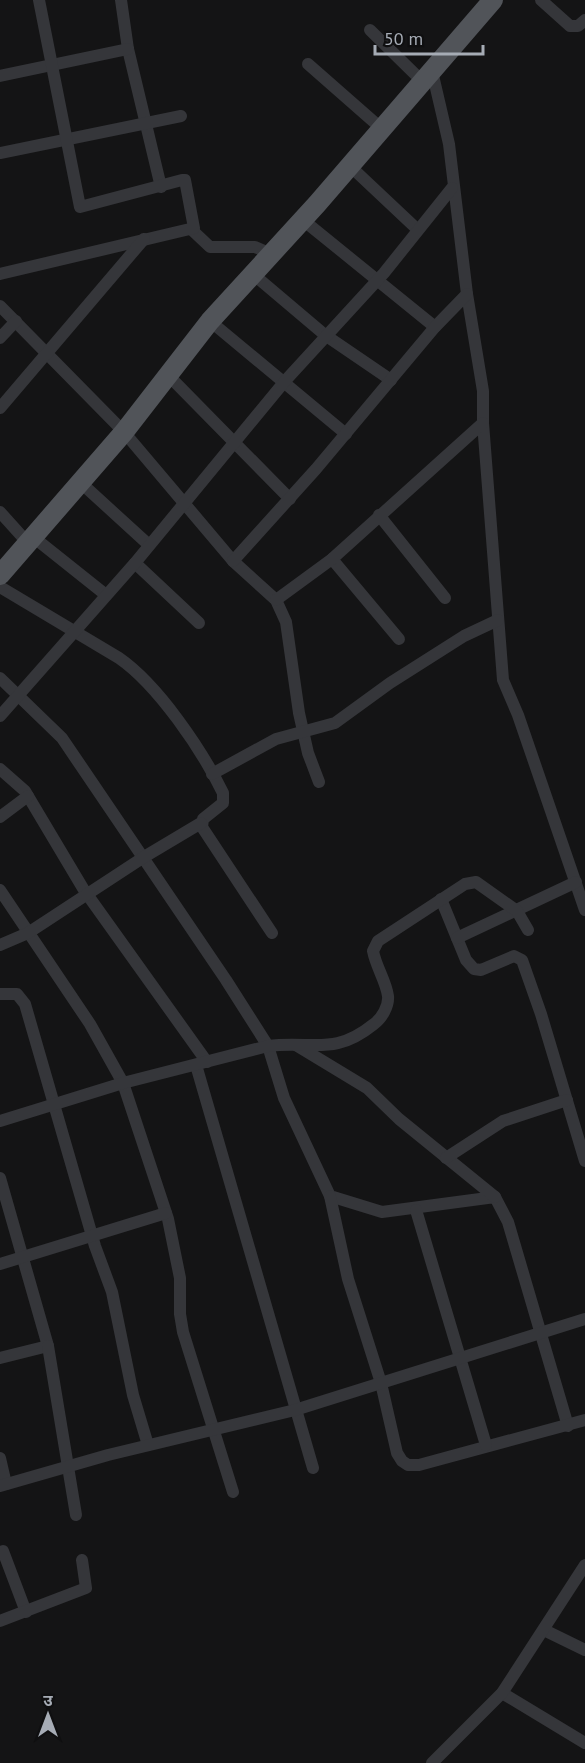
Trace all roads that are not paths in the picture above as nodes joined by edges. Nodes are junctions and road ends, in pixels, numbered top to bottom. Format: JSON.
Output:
{"nodes":[{"id":1,"x":39,"y":0,"type":"edge"},
{"id":2,"x":121,"y":0,"type":"edge"},
{"id":3,"x":492,"y":0,"type":"edge"},
{"id":4,"x":540,"y":0,"type":"edge"},
{"id":5,"x":585,"y":20,"type":"edge"},
{"id":6,"x":370,"y":30,"type":"dead end"},
{"id":7,"x":128,"y":50,"type":"junction"},
{"id":8,"x":52,"y":64,"type":"junction"},
{"id":9,"x":308,"y":64,"type":"dead end"},
{"id":10,"x":0,"y":76,"type":"edge"},
{"id":11,"x":427,"y":76,"type":"junction"},
{"id":12,"x":181,"y":116,"type":"dead end"},
{"id":13,"x":144,"y":124,"type":"junction"},
{"id":14,"x":382,"y":129,"type":"junction"},
{"id":15,"x":67,"y":141,"type":"junction"},
{"id":16,"x":0,"y":153,"type":"edge"},
{"id":17,"x":350,"y":166,"type":"junction"},
{"id":18,"x":161,"y":187,"type":"junction"},
{"id":19,"x":452,"y":188,"type":"junction"},
{"id":20,"x":303,"y":220,"type":"junction"},
{"id":21,"x":192,"y":230,"type":"junction"},
{"id":22,"x":418,"y":230,"type":"junction"},
{"id":23,"x":144,"y":239,"type":"junction"},
{"id":24,"x":271,"y":254,"type":"junction"},
{"id":25,"x":0,"y":273,"type":"edge"},
{"id":26,"x":253,"y":274,"type":"junction"},
{"id":27,"x":378,"y":279,"type":"junction"},
{"id":28,"x":467,"y":294,"type":"junction"},
{"id":29,"x":0,"y":306,"type":"edge"},
{"id":30,"x":16,"y":321,"type":"junction"},
{"id":31,"x":210,"y":321,"type":"junction"},
{"id":32,"x":435,"y":327,"type":"junction"},
{"id":33,"x":325,"y":335,"type":"junction"},
{"id":34,"x":0,"y":338,"type":"edge"},
{"id":35,"x":47,"y":354,"type":"junction"},
{"id":36,"x":168,"y":375,"type":"junction"},
{"id":37,"x":391,"y":380,"type":"junction"},
{"id":38,"x":285,"y":381,"type":"junction"},
{"id":39,"x":0,"y":408,"type":"edge"},
{"id":40,"x":483,"y":423,"type":"junction"},
{"id":41,"x":124,"y":432,"type":"junction"},
{"id":42,"x":346,"y":434,"type":"junction"},
{"id":43,"x":234,"y":442,"type":"junction"},
{"id":44,"x":80,"y":482,"type":"junction"},
{"id":45,"x":290,"y":499,"type":"junction"},
{"id":46,"x":184,"y":503,"type":"junction"},
{"id":47,"x":0,"y":512,"type":"edge"},
{"id":48,"x":379,"y":515,"type":"junction"},
{"id":49,"x":29,"y":539,"type":"junction"},
{"id":50,"x":149,"y":545,"type":"junction"},
{"id":51,"x":332,"y":559,"type":"junction"},
{"id":52,"x":233,"y":561,"type":"junction"},
{"id":53,"x":135,"y":563,"type":"junction"},
{"id":54,"x":0,"y":575,"type":"edge"},
{"id":55,"x":0,"y":587,"type":"edge"},
{"id":56,"x":106,"y":595,"type":"junction"},
{"id":57,"x":445,"y":598,"type":"dead end"},
{"id":58,"x":276,"y":600,"type":"junction"},
{"id":59,"x":498,"y":620,"type":"junction"},
{"id":60,"x":199,"y":623,"type":"dead end"},
{"id":61,"x":75,"y":631,"type":"junction"},
{"id":62,"x":399,"y":639,"type":"dead end"},
{"id":63,"x":0,"y":678,"type":"edge"},
{"id":64,"x":17,"y":694,"type":"junction"},
{"id":65,"x":0,"y":716,"type":"edge"},
{"id":66,"x":304,"y":733,"type":"junction"},
{"id":67,"x":0,"y":769,"type":"edge"},
{"id":68,"x":212,"y":774,"type":"junction"},
{"id":69,"x":319,"y":782,"type":"dead end"},
{"id":70,"x":28,"y":796,"type":"junction"},
{"id":71,"x":0,"y":817,"type":"edge"},
{"id":72,"x":201,"y":823,"type":"junction"},
{"id":73,"x":144,"y":857,"type":"junction"},
{"id":74,"x":576,"y":882,"type":"junction"},
{"id":75,"x":0,"y":890,"type":"edge"},
{"id":76,"x":88,"y":895,"type":"junction"},
{"id":77,"x":441,"y":899,"type":"junction"},
{"id":78,"x":585,"y":910,"type":"edge"},
{"id":79,"x":517,"y":911,"type":"junction"},
{"id":80,"x":528,"y":930,"type":"dead end"},
{"id":81,"x":28,"y":933,"type":"junction"},
{"id":82,"x":272,"y":933,"type":"dead end"},
{"id":83,"x":457,"y":938,"type":"junction"},
{"id":84,"x":0,"y":945,"type":"edge"},
{"id":85,"x":0,"y":994,"type":"edge"},
{"id":86,"x":295,"y":1045,"type":"junction"},
{"id":87,"x":268,"y":1047,"type":"junction"},
{"id":88,"x":202,"y":1063,"type":"junction"},
{"id":89,"x":123,"y":1083,"type":"junction"},
{"id":90,"x":567,"y":1100,"type":"junction"},
{"id":91,"x":54,"y":1106,"type":"junction"},
{"id":92,"x":0,"y":1121,"type":"edge"},
{"id":93,"x":446,"y":1158,"type":"junction"},
{"id":94,"x":585,"y":1161,"type":"edge"},
{"id":95,"x":0,"y":1178,"type":"edge"},
{"id":96,"x":330,"y":1196,"type":"junction"},
{"id":97,"x":495,"y":1197,"type":"junction"},
{"id":98,"x":416,"y":1210,"type":"junction"},
{"id":99,"x":166,"y":1213,"type":"junction"},
{"id":100,"x":92,"y":1235,"type":"junction"},
{"id":101,"x":23,"y":1257,"type":"junction"},
{"id":102,"x":0,"y":1264,"type":"edge"},
{"id":103,"x":585,"y":1319,"type":"edge"},
{"id":104,"x":541,"y":1332,"type":"junction"},
{"id":105,"x":48,"y":1346,"type":"junction"},
{"id":106,"x":458,"y":1357,"type":"junction"},
{"id":107,"x":0,"y":1358,"type":"edge"},
{"id":108,"x":381,"y":1383,"type":"junction"},
{"id":109,"x":295,"y":1410,"type":"junction"},
{"id":110,"x":585,"y":1420,"type":"edge"},
{"id":111,"x":568,"y":1426,"type":"junction"},
{"id":112,"x":213,"y":1430,"type":"junction"},
{"id":113,"x":148,"y":1445,"type":"junction"},
{"id":114,"x":486,"y":1445,"type":"junction"},
{"id":115,"x":0,"y":1458,"type":"edge"},
{"id":116,"x":70,"y":1466,"type":"junction"},
{"id":117,"x":313,"y":1468,"type":"dead end"},
{"id":118,"x":3,"y":1485,"type":"edge"},
{"id":119,"x":233,"y":1492,"type":"dead end"},
{"id":120,"x":76,"y":1515,"type":"dead end"},
{"id":121,"x":3,"y":1551,"type":"dead end"},
{"id":122,"x":82,"y":1560,"type":"dead end"},
{"id":123,"x":585,"y":1565,"type":"edge"},
{"id":124,"x":26,"y":1612,"type":"junction"},
{"id":125,"x":0,"y":1621,"type":"edge"},
{"id":126,"x":543,"y":1630,"type":"junction"},
{"id":127,"x":585,"y":1650,"type":"edge"},
{"id":128,"x":502,"y":1693,"type":"junction"},
{"id":129,"x":585,"y":1743,"type":"edge"},
{"id":130,"x":432,"y":1763,"type":"edge"}],
"edges":[{"from":1,"to":8,"type":"street"},
{"from":2,"to":7,"type":"street"},
{"from":3,"to":11,"type":"main road"},
{"from":4,"to":5,"type":"street"},
{"from":6,"to":11,"type":"street"},
{"from":7,"to":8,"type":"street"},
{"from":7,"to":13,"type":"street"},
{"from":8,"to":10,"type":"street"},
{"from":8,"to":15,"type":"street"},
{"from":9,"to":14,"type":"street"},
{"from":11,"to":14,"type":"main road"},
{"from":11,"to":19,"type":"street"},
{"from":12,"to":13,"type":"street"},
{"from":13,"to":15,"type":"street"},
{"from":13,"to":18,"type":"street"},
{"from":14,"to":17,"type":"main road"},
{"from":15,"to":16,"type":"street"},
{"from":15,"to":18,"type":"street"},
{"from":17,"to":20,"type":"main road"},
{"from":17,"to":22,"type":"street"},
{"from":18,"to":21,"type":"street"},
{"from":19,"to":22,"type":"street"},
{"from":19,"to":28,"type":"street"},
{"from":20,"to":24,"type":"main road"},
{"from":20,"to":27,"type":"street"},
{"from":21,"to":23,"type":"street"},
{"from":21,"to":24,"type":"street"},
{"from":22,"to":27,"type":"street"},
{"from":23,"to":25,"type":"street"},
{"from":23,"to":35,"type":"street"},
{"from":24,"to":26,"type":"main road"},
{"from":26,"to":31,"type":"main road"},
{"from":26,"to":33,"type":"street"},
{"from":27,"to":32,"type":"street"},
{"from":27,"to":33,"type":"street"},
{"from":28,"to":32,"type":"street"},
{"from":28,"to":40,"type":"street"},
{"from":29,"to":30,"type":"street"},
{"from":30,"to":34,"type":"street"},
{"from":30,"to":35,"type":"street"},
{"from":31,"to":36,"type":"main road"},
{"from":31,"to":38,"type":"street"},
{"from":32,"to":37,"type":"street"},
{"from":33,"to":37,"type":"street"},
{"from":33,"to":38,"type":"street"},
{"from":35,"to":39,"type":"street"},
{"from":35,"to":41,"type":"street"},
{"from":36,"to":41,"type":"main road"},
{"from":36,"to":43,"type":"street"},
{"from":37,"to":42,"type":"street"},
{"from":38,"to":42,"type":"street"},
{"from":38,"to":43,"type":"street"},
{"from":40,"to":48,"type":"street"},
{"from":40,"to":59,"type":"street"},
{"from":41,"to":44,"type":"main road"},
{"from":41,"to":46,"type":"street"},
{"from":42,"to":45,"type":"street"},
{"from":43,"to":45,"type":"street"},
{"from":43,"to":46,"type":"street"},
{"from":44,"to":49,"type":"main road"},
{"from":44,"to":50,"type":"street"},
{"from":45,"to":52,"type":"street"},
{"from":46,"to":50,"type":"street"},
{"from":46,"to":52,"type":"street"},
{"from":47,"to":49,"type":"street"},
{"from":48,"to":51,"type":"street"},
{"from":48,"to":57,"type":"street"},
{"from":49,"to":54,"type":"main road"},
{"from":49,"to":56,"type":"street"},
{"from":50,"to":53,"type":"street"},
{"from":51,"to":58,"type":"street"},
{"from":51,"to":62,"type":"street"},
{"from":52,"to":58,"type":"street"},
{"from":53,"to":56,"type":"street"},
{"from":53,"to":60,"type":"street"},
{"from":55,"to":61,"type":"street"},
{"from":56,"to":61,"type":"street"},
{"from":58,"to":66,"type":"street"},
{"from":59,"to":66,"type":"street"},
{"from":59,"to":74,"type":"street"},
{"from":61,"to":64,"type":"street"},
{"from":61,"to":68,"type":"street"},
{"from":63,"to":64,"type":"street"},
{"from":64,"to":65,"type":"street"},
{"from":64,"to":73,"type":"street"},
{"from":66,"to":68,"type":"street"},
{"from":66,"to":69,"type":"street"},
{"from":67,"to":70,"type":"street"},
{"from":68,"to":72,"type":"street"},
{"from":70,"to":71,"type":"street"},
{"from":70,"to":76,"type":"street"},
{"from":72,"to":73,"type":"street"},
{"from":72,"to":82,"type":"street"},
{"from":73,"to":76,"type":"street"},
{"from":73,"to":87,"type":"street"},
{"from":74,"to":78,"type":"street"},
{"from":74,"to":79,"type":"street"},
{"from":75,"to":81,"type":"street"},
{"from":76,"to":81,"type":"street"},
{"from":76,"to":88,"type":"street"},
{"from":77,"to":79,"type":"street"},
{"from":77,"to":83,"type":"street"},
{"from":77,"to":86,"type":"street"},
{"from":79,"to":80,"type":"street"},
{"from":79,"to":83,"type":"street"},
{"from":81,"to":84,"type":"street"},
{"from":81,"to":89,"type":"street"},
{"from":83,"to":90,"type":"street"},
{"from":85,"to":91,"type":"street"},
{"from":86,"to":87,"type":"street"},
{"from":86,"to":93,"type":"street"},
{"from":87,"to":88,"type":"street"},
{"from":87,"to":96,"type":"street"},
{"from":88,"to":89,"type":"street"},
{"from":88,"to":109,"type":"street"},
{"from":89,"to":91,"type":"street"},
{"from":89,"to":99,"type":"street"},
{"from":90,"to":93,"type":"street"},
{"from":90,"to":94,"type":"street"},
{"from":91,"to":92,"type":"street"},
{"from":91,"to":100,"type":"street"},
{"from":93,"to":97,"type":"street"},
{"from":95,"to":101,"type":"street"},
{"from":96,"to":98,"type":"street"},
{"from":96,"to":108,"type":"street"},
{"from":97,"to":98,"type":"street"},
{"from":97,"to":104,"type":"street"},
{"from":98,"to":106,"type":"street"},
{"from":99,"to":100,"type":"street"},
{"from":99,"to":112,"type":"street"},
{"from":100,"to":101,"type":"street"},
{"from":100,"to":113,"type":"street"},
{"from":101,"to":102,"type":"street"},
{"from":101,"to":105,"type":"street"},
{"from":103,"to":104,"type":"street"},
{"from":104,"to":106,"type":"street"},
{"from":104,"to":111,"type":"street"},
{"from":105,"to":107,"type":"street"},
{"from":105,"to":116,"type":"street"},
{"from":106,"to":108,"type":"street"},
{"from":106,"to":114,"type":"street"},
{"from":108,"to":109,"type":"street"},
{"from":108,"to":114,"type":"street"},
{"from":109,"to":112,"type":"street"},
{"from":109,"to":117,"type":"street"},
{"from":110,"to":111,"type":"street"},
{"from":111,"to":114,"type":"street"},
{"from":112,"to":113,"type":"street"},
{"from":112,"to":119,"type":"street"},
{"from":113,"to":116,"type":"street"},
{"from":115,"to":118,"type":"street"},
{"from":116,"to":118,"type":"street"},
{"from":116,"to":120,"type":"street"},
{"from":121,"to":124,"type":"street"},
{"from":122,"to":124,"type":"street"},
{"from":123,"to":126,"type":"street"},
{"from":124,"to":125,"type":"street"},
{"from":126,"to":127,"type":"street"},
{"from":126,"to":128,"type":"street"},
{"from":128,"to":129,"type":"street"},
{"from":128,"to":130,"type":"street"}]}
